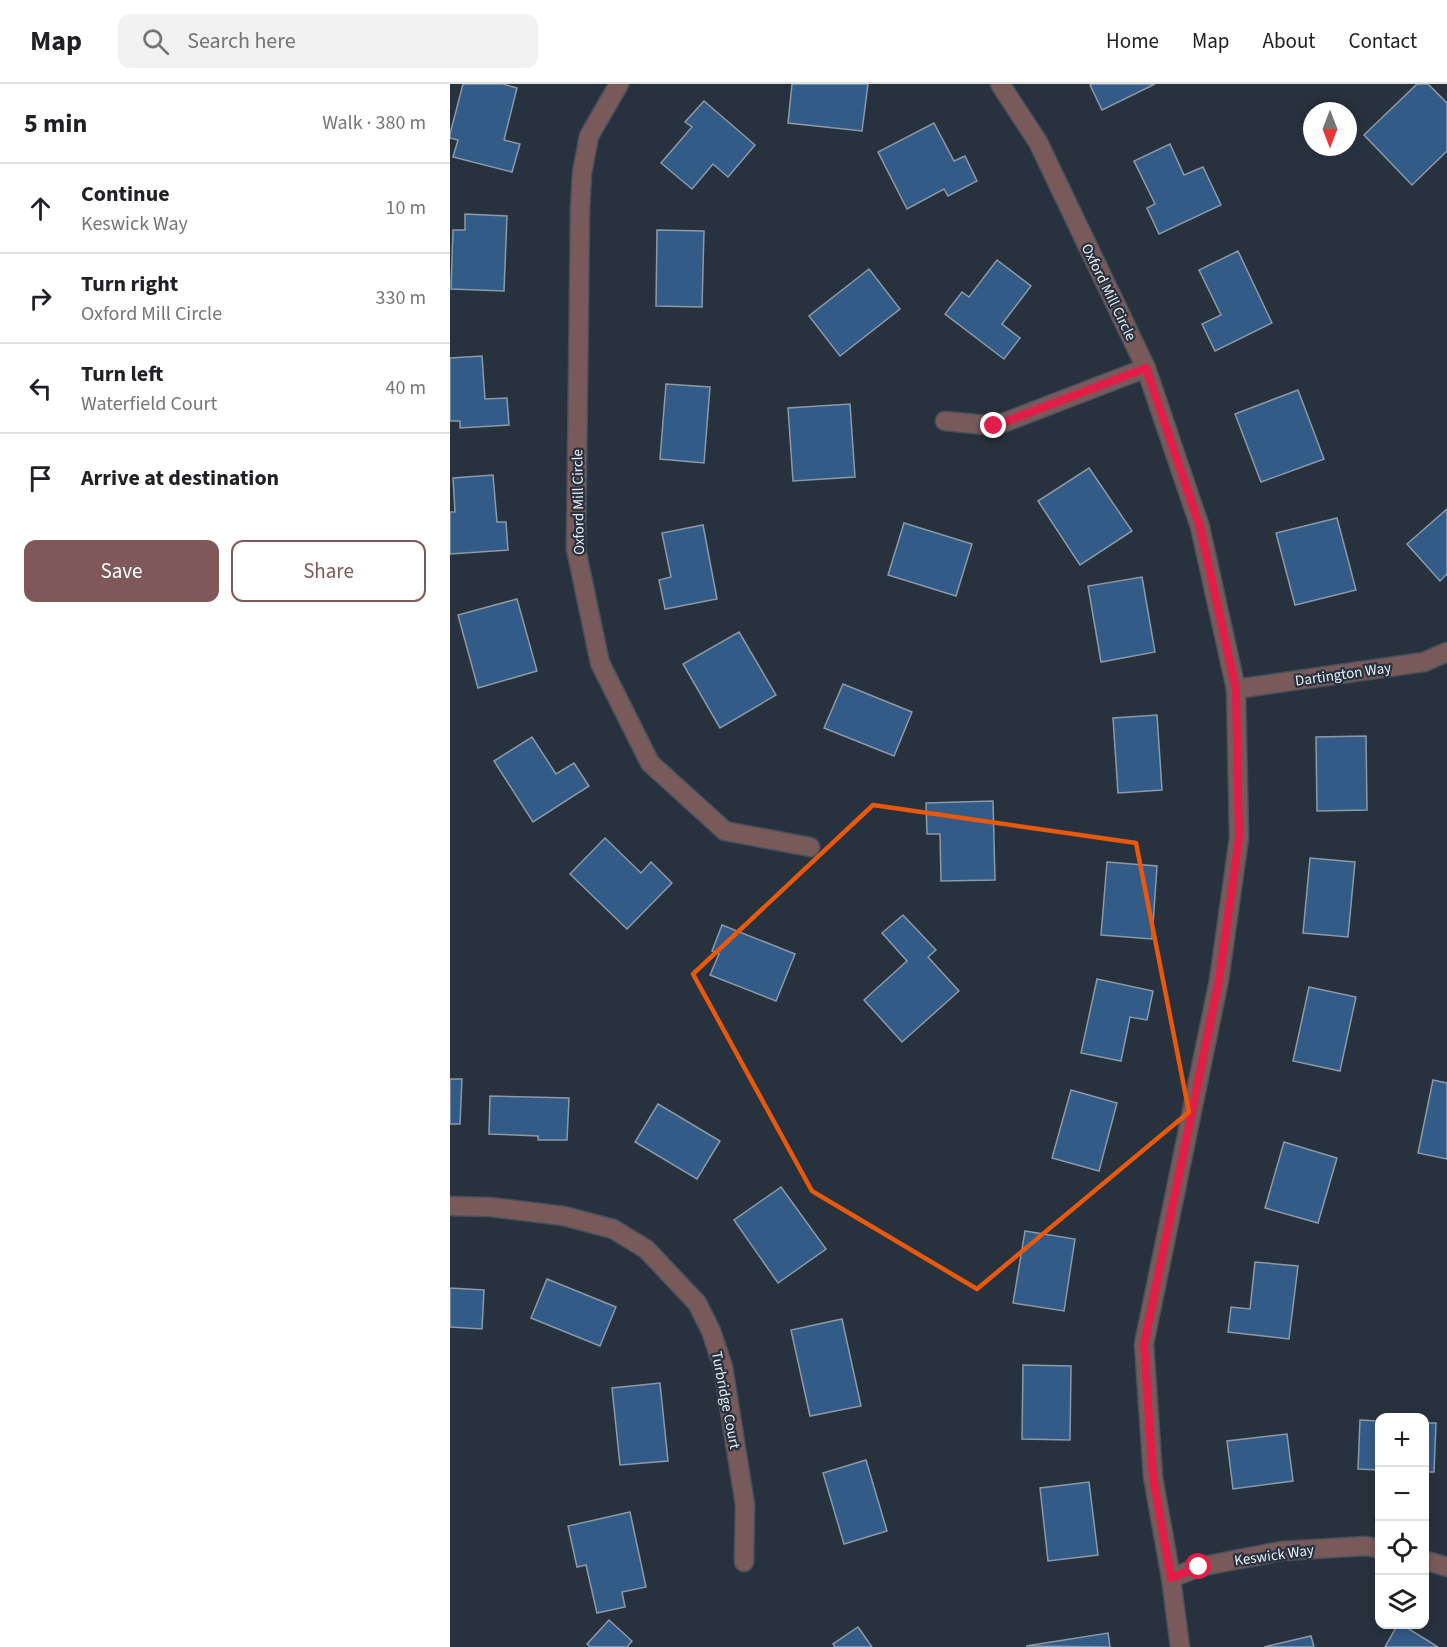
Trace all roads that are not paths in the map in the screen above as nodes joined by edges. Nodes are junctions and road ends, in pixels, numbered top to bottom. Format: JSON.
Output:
{"nodes":[{"id":1,"x":619,"y":84,"type":"edge"},
{"id":2,"x":1000,"y":84,"type":"edge"},
{"id":3,"x":1146,"y":368,"type":"junction"},
{"id":4,"x":945,"y":422,"type":"dead end"},
{"id":5,"x":1447,"y":652,"type":"edge"},
{"id":6,"x":1236,"y":689,"type":"junction"},
{"id":7,"x":810,"y":847,"type":"dead end"},
{"id":8,"x":450,"y":1206,"type":"edge"},
{"id":9,"x":1375,"y":1548,"type":"edge"},
{"id":10,"x":1429,"y":1561,"type":"edge"},
{"id":11,"x":744,"y":1562,"type":"dead end"},
{"id":12,"x":1447,"y":1567,"type":"edge"},
{"id":13,"x":1171,"y":1578,"type":"junction"},
{"id":14,"x":1180,"y":1647,"type":"edge"}],
"edges":[{"from":1,"to":7,"type":"street","name":"Oxford Mill Circle"},
{"from":2,"to":3,"type":"street","name":"Oxford Mill Circle"},
{"from":3,"to":4,"type":"street"},
{"from":3,"to":6,"type":"street","name":"Oxford Mill Circle"},
{"from":5,"to":6,"type":"street","name":"Dartington Way"},
{"from":6,"to":13,"type":"street","name":"Oxford Mill Circle"},
{"from":8,"to":11,"type":"street","name":"Turbridge Court"},
{"from":9,"to":13,"type":"street","name":"Keswick Way"},
{"from":10,"to":12,"type":"street"},
{"from":13,"to":14,"type":"street","name":"Oxford Mill Circle"}]}
